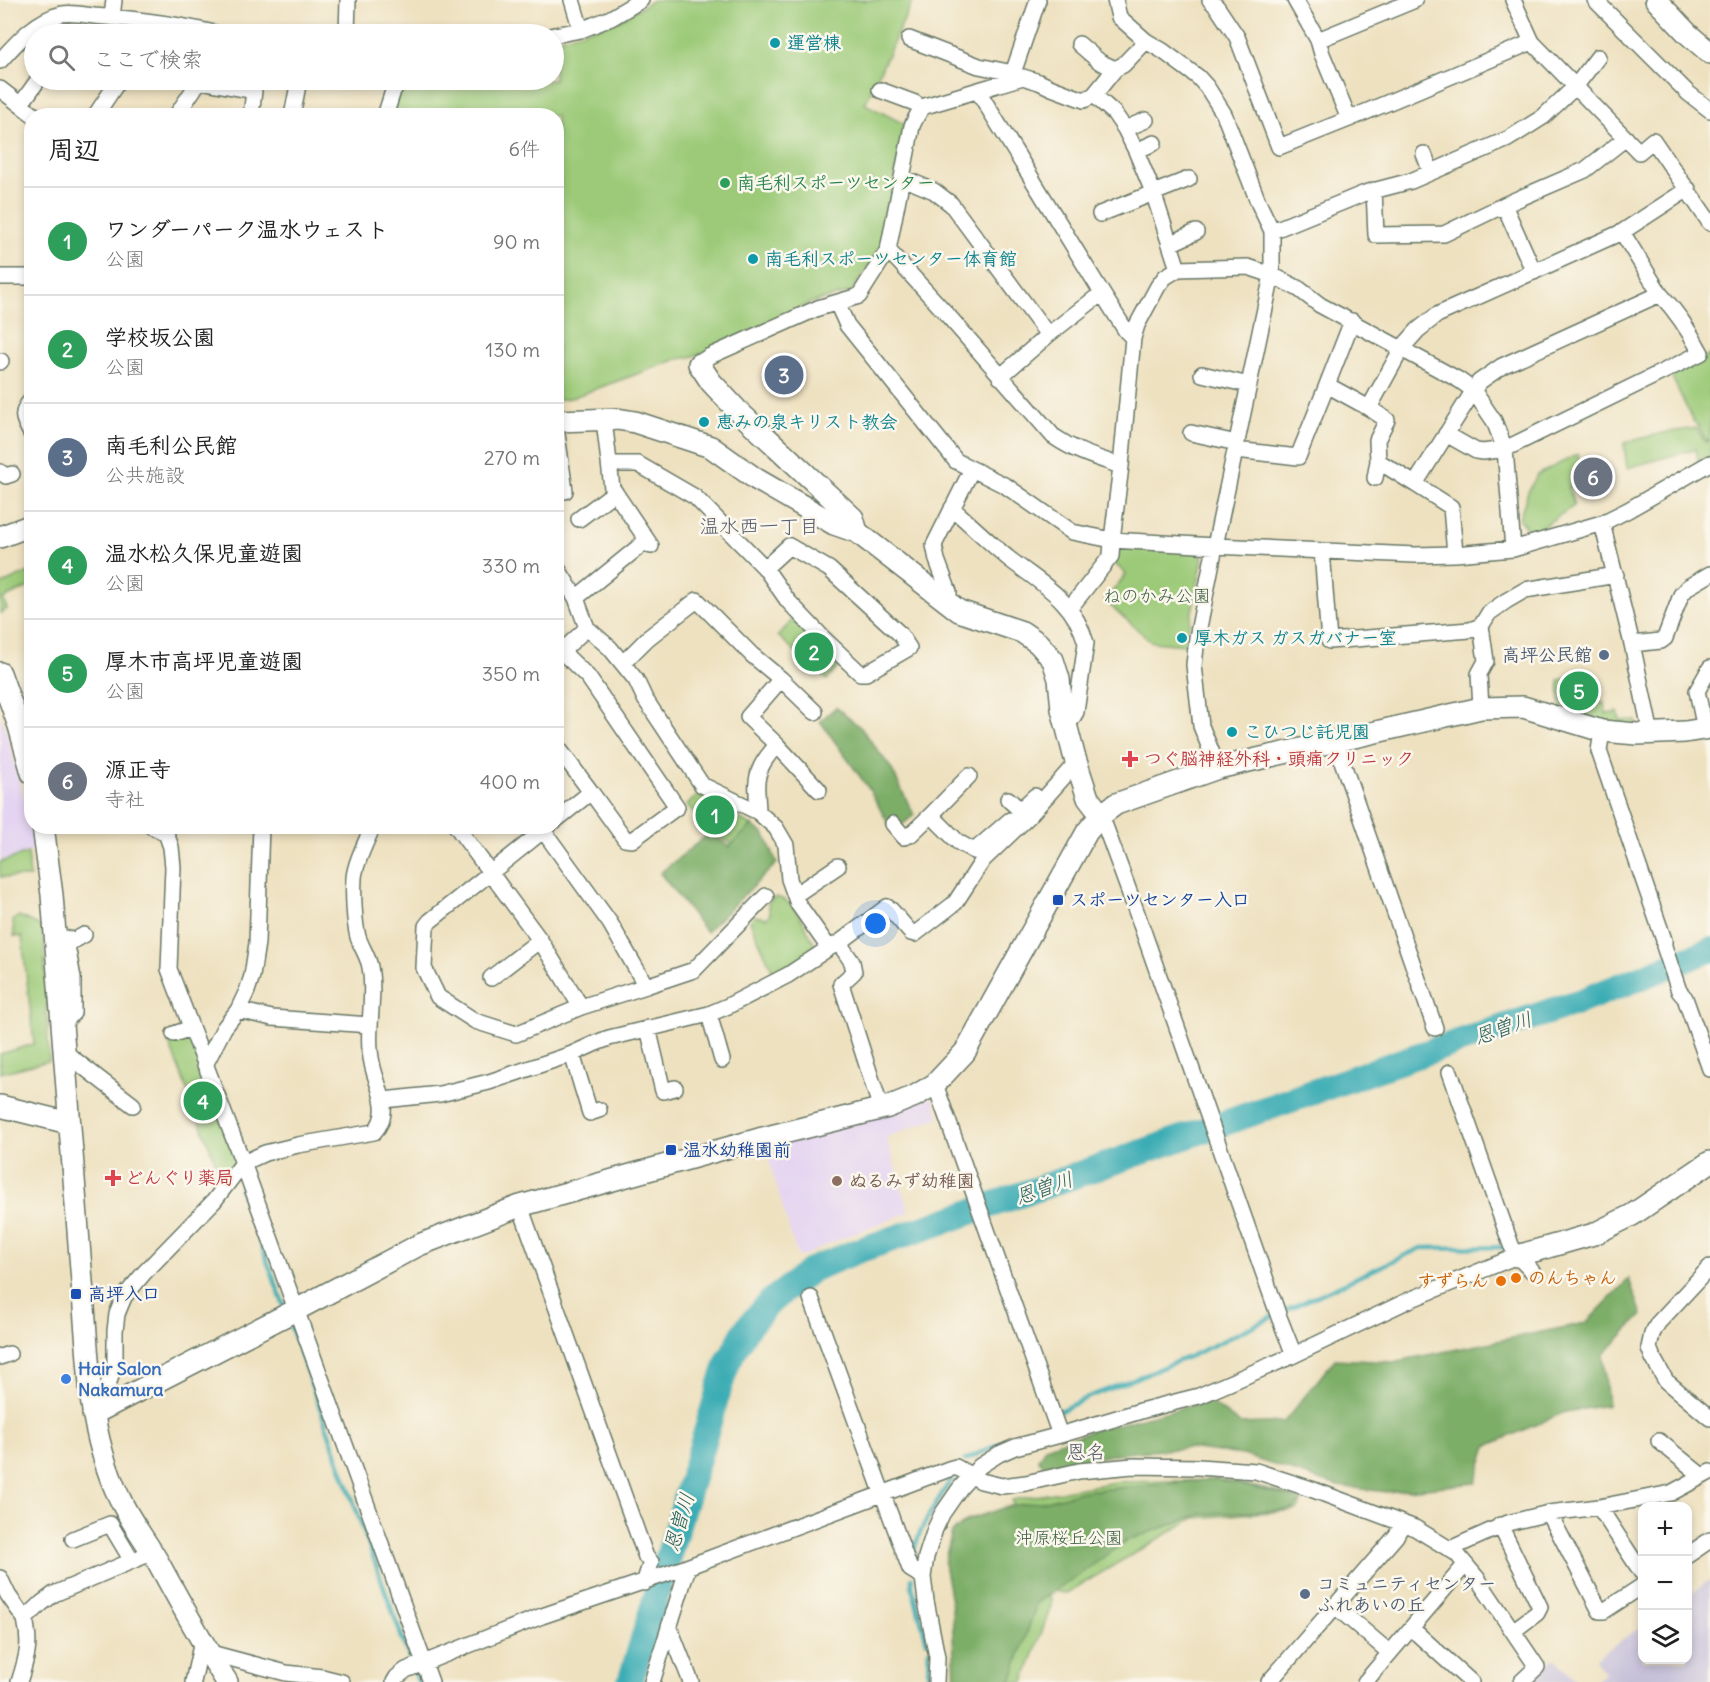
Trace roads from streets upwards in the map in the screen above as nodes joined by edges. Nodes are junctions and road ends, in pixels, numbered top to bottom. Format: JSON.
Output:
{"nodes":[{"id":1,"x":114,"y":0,"type":"edge"},
{"id":2,"x":348,"y":0,"type":"edge"},
{"id":3,"x":572,"y":0,"type":"edge"},
{"id":4,"x":641,"y":0,"type":"edge"},
{"id":5,"x":1038,"y":0,"type":"edge"},
{"id":6,"x":1115,"y":0,"type":"edge"},
{"id":7,"x":1210,"y":0,"type":"edge"},
{"id":8,"x":1295,"y":0,"type":"edge"},
{"id":9,"x":1415,"y":0,"type":"edge"},
{"id":10,"x":1513,"y":0,"type":"edge"},
{"id":11,"x":1595,"y":0,"type":"edge"},
{"id":12,"x":1656,"y":0,"type":"edge"},
{"id":13,"x":112,"y":17,"type":"junction"},
{"id":14,"x":40,"y":24,"type":"edge"},
{"id":15,"x":170,"y":24,"type":"edge"},
{"id":16,"x":347,"y":24,"type":"edge"},
{"id":17,"x":581,"y":30,"type":"junction"},
{"id":18,"x":564,"y":33,"type":"edge"},
{"id":19,"x":24,"y":35,"type":"edge"},
{"id":20,"x":909,"y":39,"type":"dead end"},
{"id":21,"x":1318,"y":40,"type":"junction"},
{"id":22,"x":1146,"y":41,"type":"junction"},
{"id":23,"x":1532,"y":42,"type":"junction"},
{"id":24,"x":1079,"y":44,"type":"dead end"},
{"id":25,"x":1710,"y":53,"type":"edge"},
{"id":26,"x":1598,"y":57,"type":"dead end"},
{"id":27,"x":0,"y":61,"type":"edge"},
{"id":28,"x":1115,"y":69,"type":"junction"},
{"id":29,"x":1013,"y":76,"type":"junction"},
{"id":30,"x":1575,"y":87,"type":"junction"},
{"id":31,"x":0,"y":89,"type":"edge"},
{"id":32,"x":31,"y":90,"type":"edge"},
{"id":33,"x":112,"y":90,"type":"edge"},
{"id":34,"x":191,"y":90,"type":"edge"},
{"id":35,"x":249,"y":90,"type":"edge"},
{"id":36,"x":297,"y":90,"type":"edge"},
{"id":37,"x":394,"y":90,"type":"edge"},
{"id":38,"x":880,"y":90,"type":"dead end"},
{"id":39,"x":978,"y":91,"type":"junction"},
{"id":40,"x":1094,"y":94,"type":"junction"},
{"id":41,"x":21,"y":104,"type":"junction"},
{"id":42,"x":25,"y":108,"type":"edge"},
{"id":43,"x":100,"y":108,"type":"edge"},
{"id":44,"x":181,"y":108,"type":"edge"},
{"id":45,"x":252,"y":108,"type":"edge"},
{"id":46,"x":294,"y":108,"type":"edge"},
{"id":47,"x":388,"y":108,"type":"edge"},
{"id":48,"x":922,"y":108,"type":"junction"},
{"id":49,"x":1710,"y":110,"type":"edge"},
{"id":50,"x":1349,"y":119,"type":"junction"},
{"id":51,"x":1146,"y":120,"type":"dead end"},
{"id":52,"x":1125,"y":129,"type":"junction"},
{"id":53,"x":1626,"y":138,"type":"junction"},
{"id":54,"x":1154,"y":143,"type":"dead end"},
{"id":55,"x":1136,"y":151,"type":"junction"},
{"id":56,"x":1424,"y":154,"type":"dead end"},
{"id":57,"x":1431,"y":172,"type":"junction"},
{"id":58,"x":903,"y":178,"type":"junction"},
{"id":59,"x":1189,"y":179,"type":"dead end"},
{"id":60,"x":1688,"y":189,"type":"junction"},
{"id":61,"x":1374,"y":190,"type":"junction"},
{"id":62,"x":1153,"y":192,"type":"junction"},
{"id":63,"x":1504,"y":205,"type":"junction"},
{"id":64,"x":1105,"y":208,"type":"dead end"},
{"id":65,"x":1710,"y":223,"type":"edge"},
{"id":66,"x":1272,"y":231,"type":"junction"},
{"id":67,"x":1196,"y":232,"type":"dead end"},
{"id":68,"x":1622,"y":232,"type":"junction"},
{"id":69,"x":1170,"y":244,"type":"junction"},
{"id":70,"x":888,"y":250,"type":"junction"},
{"id":71,"x":1178,"y":269,"type":"junction"},
{"id":72,"x":1534,"y":272,"type":"junction"},
{"id":73,"x":1272,"y":275,"type":"junction"},
{"id":74,"x":0,"y":277,"type":"edge"},
{"id":75,"x":24,"y":277,"type":"edge"},
{"id":76,"x":1102,"y":293,"type":"junction"},
{"id":77,"x":1660,"y":294,"type":"junction"},
{"id":78,"x":837,"y":303,"type":"junction"},
{"id":79,"x":1352,"y":321,"type":"junction"},
{"id":80,"x":1048,"y":335,"type":"junction"},
{"id":81,"x":1133,"y":338,"type":"junction"},
{"id":82,"x":1402,"y":348,"type":"junction"},
{"id":83,"x":699,"y":364,"type":"joint"},
{"id":84,"x":1202,"y":374,"type":"dead end"},
{"id":85,"x":1000,"y":377,"type":"junction"},
{"id":86,"x":1249,"y":385,"type":"junction"},
{"id":87,"x":1327,"y":385,"type":"junction"},
{"id":88,"x":1473,"y":390,"type":"junction"},
{"id":89,"x":1369,"y":408,"type":"junction"},
{"id":90,"x":604,"y":420,"type":"junction"},
{"id":91,"x":564,"y":421,"type":"edge"},
{"id":92,"x":1191,"y":433,"type":"dead end"},
{"id":93,"x":1446,"y":434,"type":"junction"},
{"id":94,"x":1236,"y":447,"type":"junction"},
{"id":95,"x":1505,"y":449,"type":"junction"},
{"id":96,"x":1378,"y":462,"type":"junction"},
{"id":97,"x":1710,"y":463,"type":"edge"},
{"id":98,"x":610,"y":464,"type":"junction"},
{"id":99,"x":1121,"y":466,"type":"junction"},
{"id":100,"x":972,"y":469,"type":"junction"},
{"id":101,"x":1375,"y":478,"type":"dead end"},
{"id":102,"x":564,"y":484,"type":"edge"},
{"id":103,"x":1415,"y":484,"type":"junction"},
{"id":104,"x":565,"y":491,"type":"dead end"},
{"id":105,"x":615,"y":492,"type":"junction"},
{"id":106,"x":952,"y":508,"type":"junction"},
{"id":107,"x":579,"y":519,"type":"dead end"},
{"id":108,"x":1602,"y":523,"type":"junction"},
{"id":109,"x":24,"y":528,"type":"edge"},
{"id":110,"x":857,"y":532,"type":"junction"},
{"id":111,"x":0,"y":537,"type":"edge"},
{"id":112,"x":1112,"y":540,"type":"junction"},
{"id":113,"x":1215,"y":546,"type":"junction"},
{"id":114,"x":1513,"y":549,"type":"junction"},
{"id":115,"x":1322,"y":551,"type":"junction"},
{"id":116,"x":1455,"y":554,"type":"junction"},
{"id":117,"x":765,"y":568,"type":"junction"},
{"id":118,"x":1710,"y":574,"type":"edge"},
{"id":119,"x":1616,"y":575,"type":"junction"},
{"id":120,"x":564,"y":579,"type":"edge"},
{"id":121,"x":576,"y":598,"type":"junction"},
{"id":122,"x":949,"y":603,"type":"junction"},
{"id":123,"x":1070,"y":608,"type":"junction"},
{"id":124,"x":1481,"y":626,"type":"junction"},
{"id":125,"x":587,"y":628,"type":"junction"},
{"id":126,"x":1632,"y":644,"type":"junction"},
{"id":127,"x":564,"y":645,"type":"edge"},
{"id":128,"x":564,"y":654,"type":"edge"},
{"id":129,"x":623,"y":663,"type":"junction"},
{"id":130,"x":1710,"y":668,"type":"edge"},
{"id":131,"x":0,"y":673,"type":"edge"},
{"id":132,"x":781,"y":679,"type":"junction"},
{"id":133,"x":1481,"y":708,"type":"junction"},
{"id":134,"x":815,"y":712,"type":"dead end"},
{"id":135,"x":1067,"y":727,"type":"junction"},
{"id":136,"x":1707,"y":728,"type":"edge"},
{"id":137,"x":1602,"y":731,"type":"junction"},
{"id":138,"x":1651,"y":734,"type":"junction"},
{"id":139,"x":1335,"y":741,"type":"junction"},
{"id":140,"x":24,"y":744,"type":"edge"},
{"id":141,"x":777,"y":745,"type":"junction"},
{"id":142,"x":564,"y":756,"type":"edge"},
{"id":143,"x":1076,"y":764,"type":"junction"},
{"id":144,"x":1218,"y":768,"type":"junction"},
{"id":145,"x":969,"y":776,"type":"dead end"},
{"id":146,"x":1058,"y":785,"type":"junction"},
{"id":147,"x":819,"y":790,"type":"dead end"},
{"id":148,"x":591,"y":792,"type":"junction"},
{"id":149,"x":1008,"y":799,"type":"dead end"},
{"id":150,"x":758,"y":812,"type":"junction"},
{"id":151,"x":564,"y":814,"type":"edge"},
{"id":152,"x":931,"y":815,"type":"junction"},
{"id":153,"x":1101,"y":815,"type":"junction"},
{"id":154,"x":893,"y":824,"type":"dead end"},
{"id":155,"x":1017,"y":827,"type":"junction"},
{"id":156,"x":45,"y":834,"type":"edge"},
{"id":157,"x":166,"y":834,"type":"edge"},
{"id":158,"x":261,"y":834,"type":"edge"},
{"id":159,"x":371,"y":834,"type":"edge"},
{"id":160,"x":462,"y":834,"type":"edge"},
{"id":161,"x":537,"y":834,"type":"edge"},
{"id":162,"x":548,"y":834,"type":"edge"},
{"id":163,"x":838,"y":866,"type":"dead end"},
{"id":164,"x":491,"y":874,"type":"junction"},
{"id":165,"x":795,"y":895,"type":"junction"},
{"id":166,"x":766,"y":896,"type":"dead end"},
{"id":167,"x":84,"y":935,"type":"dead end"},
{"id":168,"x":60,"y":938,"type":"junction"},
{"id":169,"x":540,"y":940,"type":"junction"},
{"id":170,"x":834,"y":946,"type":"junction"},
{"id":171,"x":494,"y":971,"type":"dead end"},
{"id":172,"x":646,"y":986,"type":"junction"},
{"id":173,"x":581,"y":1007,"type":"junction"},
{"id":174,"x":238,"y":1010,"type":"junction"},
{"id":175,"x":709,"y":1014,"type":"junction"},
{"id":176,"x":370,"y":1025,"type":"junction"},
{"id":177,"x":191,"y":1028,"type":"junction"},
{"id":178,"x":648,"y":1028,"type":"junction"},
{"id":179,"x":1435,"y":1028,"type":"dead end"},
{"id":180,"x":174,"y":1034,"type":"dead end"},
{"id":181,"x":63,"y":1051,"type":"junction"},
{"id":182,"x":572,"y":1054,"type":"junction"},
{"id":183,"x":722,"y":1060,"type":"dead end"},
{"id":184,"x":205,"y":1065,"type":"junction"},
{"id":185,"x":1710,"y":1069,"type":"edge"},
{"id":186,"x":1450,"y":1072,"type":"dead end"},
{"id":187,"x":935,"y":1084,"type":"junction"},
{"id":188,"x":664,"y":1091,"type":"dead end"},
{"id":189,"x":384,"y":1101,"type":"junction"},
{"id":190,"x":133,"y":1106,"type":"dead end"},
{"id":191,"x":0,"y":1107,"type":"edge"},
{"id":192,"x":881,"y":1109,"type":"junction"},
{"id":193,"x":589,"y":1113,"type":"dead end"},
{"id":194,"x":69,"y":1123,"type":"junction"},
{"id":195,"x":243,"y":1163,"type":"junction"},
{"id":196,"x":1710,"y":1163,"type":"edge"},
{"id":197,"x":520,"y":1206,"type":"junction"},
{"id":198,"x":1525,"y":1263,"type":"junction"},
{"id":199,"x":1710,"y":1267,"type":"edge"},
{"id":200,"x":811,"y":1298,"type":"dead end"},
{"id":201,"x":296,"y":1310,"type":"junction"},
{"id":202,"x":1294,"y":1355,"type":"junction"},
{"id":203,"x":93,"y":1414,"type":"junction"},
{"id":204,"x":1710,"y":1418,"type":"edge"},
{"id":205,"x":1060,"y":1435,"type":"junction"},
{"id":206,"x":1659,"y":1441,"type":"dead end"},
{"id":207,"x":1706,"y":1474,"type":"edge"},
{"id":208,"x":970,"y":1476,"type":"junction"},
{"id":209,"x":884,"y":1494,"type":"junction"},
{"id":210,"x":1599,"y":1507,"type":"junction"},
{"id":211,"x":1548,"y":1514,"type":"junction"},
{"id":212,"x":1403,"y":1523,"type":"junction"},
{"id":213,"x":1500,"y":1526,"type":"junction"},
{"id":214,"x":73,"y":1539,"type":"dead end"},
{"id":215,"x":1710,"y":1540,"type":"edge"},
{"id":216,"x":1450,"y":1549,"type":"junction"},
{"id":217,"x":153,"y":1552,"type":"junction"},
{"id":218,"x":1692,"y":1552,"type":"edge"},
{"id":219,"x":132,"y":1561,"type":"junction"},
{"id":220,"x":1466,"y":1565,"type":"junction"},
{"id":221,"x":1638,"y":1567,"type":"edge"},
{"id":222,"x":686,"y":1568,"type":"junction"},
{"id":223,"x":923,"y":1577,"type":"junction"},
{"id":224,"x":0,"y":1578,"type":"edge"},
{"id":225,"x":647,"y":1581,"type":"junction"},
{"id":226,"x":1638,"y":1589,"type":"edge"},
{"id":227,"x":1335,"y":1606,"type":"junction"},
{"id":228,"x":25,"y":1619,"type":"junction"},
{"id":229,"x":669,"y":1626,"type":"junction"},
{"id":230,"x":1411,"y":1628,"type":"junction"},
{"id":231,"x":1513,"y":1631,"type":"junction"},
{"id":232,"x":205,"y":1647,"type":"junction"},
{"id":233,"x":1390,"y":1653,"type":"junction"},
{"id":234,"x":417,"y":1666,"type":"junction"},
{"id":235,"x":19,"y":1682,"type":"edge"},
{"id":236,"x":193,"y":1682,"type":"edge"},
{"id":237,"x":226,"y":1682,"type":"edge"},
{"id":238,"x":342,"y":1682,"type":"edge"},
{"id":239,"x":394,"y":1682,"type":"edge"},
{"id":240,"x":430,"y":1682,"type":"edge"},
{"id":241,"x":652,"y":1682,"type":"edge"},
{"id":242,"x":691,"y":1682,"type":"edge"},
{"id":243,"x":936,"y":1682,"type":"edge"},
{"id":244,"x":1269,"y":1682,"type":"edge"},
{"id":245,"x":1365,"y":1682,"type":"edge"},
{"id":246,"x":1471,"y":1682,"type":"edge"},
{"id":247,"x":1521,"y":1682,"type":"edge"}],
"edges":[{"from":1,"to":13,"type":"street"},
{"from":2,"to":16,"type":"street"},
{"from":3,"to":17,"type":"street"},
{"from":4,"to":17,"type":"street"},
{"from":5,"to":29,"type":"street"},
{"from":6,"to":22,"type":"street"},
{"from":7,"to":50,"type":"street"},
{"from":8,"to":21,"type":"street"},
{"from":9,"to":21,"type":"street"},
{"from":10,"to":23,"type":"street"},
{"from":11,"to":49,"type":"street"},
{"from":12,"to":25,"type":"street"},
{"from":13,"to":14,"type":"street"},
{"from":13,"to":15,"type":"street"},
{"from":17,"to":18,"type":"street"},
{"from":19,"to":27,"type":"street"},
{"from":20,"to":29,"type":"street"},
{"from":21,"to":50,"type":"street"},
{"from":22,"to":28,"type":"street"},
{"from":22,"to":66,"type":"street"},
{"from":23,"to":30,"type":"street"},
{"from":23,"to":50,"type":"street"},
{"from":24,"to":28,"type":"street"},
{"from":26,"to":30,"type":"street"},
{"from":28,"to":40,"type":"street"},
{"from":29,"to":39,"type":"street"},
{"from":29,"to":40,"type":"street"},
{"from":30,"to":53,"type":"street"},
{"from":30,"to":57,"type":"street"},
{"from":31,"to":41,"type":"street"},
{"from":32,"to":41,"type":"street"},
{"from":33,"to":43,"type":"street"},
{"from":34,"to":44,"type":"street"},
{"from":35,"to":45,"type":"street"},
{"from":36,"to":46,"type":"street"},
{"from":37,"to":47,"type":"street"},
{"from":38,"to":48,"type":"street"},
{"from":39,"to":48,"type":"street"},
{"from":39,"to":76,"type":"street"},
{"from":40,"to":52,"type":"street"},
{"from":41,"to":42,"type":"street"},
{"from":48,"to":58,"type":"street"},
{"from":51,"to":52,"type":"street"},
{"from":52,"to":55,"type":"street"},
{"from":53,"to":60,"type":"street"},
{"from":53,"to":63,"type":"street"},
{"from":54,"to":55,"type":"street"},
{"from":55,"to":62,"type":"street"},
{"from":56,"to":57,"type":"street"},
{"from":57,"to":61,"type":"street"},
{"from":58,"to":70,"type":"street"},
{"from":58,"to":80,"type":"street"},
{"from":59,"to":62,"type":"street"},
{"from":60,"to":65,"type":"street"},
{"from":60,"to":68,"type":"street"},
{"from":61,"to":63,"type":"street"},
{"from":61,"to":66,"type":"street"},
{"from":62,"to":64,"type":"street"},
{"from":62,"to":69,"type":"street"},
{"from":63,"to":72,"type":"street"},
{"from":66,"to":73,"type":"street"},
{"from":67,"to":69,"type":"street"},
{"from":68,"to":72,"type":"street"},
{"from":68,"to":77,"type":"street"},
{"from":69,"to":71,"type":"street"},
{"from":70,"to":78,"type":"street"},
{"from":70,"to":85,"type":"street"},
{"from":71,"to":73,"type":"street"},
{"from":71,"to":81,"type":"street"},
{"from":72,"to":82,"type":"street"},
{"from":73,"to":79,"type":"street"},
{"from":73,"to":86,"type":"street"},
{"from":74,"to":75,"type":"street"},
{"from":76,"to":80,"type":"street"},
{"from":76,"to":81,"type":"street"},
{"from":77,"to":88,"type":"street"},
{"from":77,"to":95,"type":"street"},
{"from":78,"to":83,"type":"street"},
{"from":78,"to":100,"type":"street"},
{"from":79,"to":82,"type":"street"},
{"from":79,"to":87,"type":"street"},
{"from":80,"to":85,"type":"street"},
{"from":81,"to":99,"type":"street"},
{"from":82,"to":88,"type":"street"},
{"from":82,"to":89,"type":"street"},
{"from":83,"to":110,"type":"street"},
{"from":84,"to":86,"type":"street"},
{"from":85,"to":99,"type":"street"},
{"from":86,"to":94,"type":"street"},
{"from":87,"to":89,"type":"street"},
{"from":87,"to":94,"type":"street"},
{"from":88,"to":93,"type":"street"},
{"from":88,"to":95,"type":"street"},
{"from":89,"to":96,"type":"street"},
{"from":90,"to":91,"type":"street"},
{"from":90,"to":98,"type":"street"},
{"from":90,"to":110,"type":"street"},
{"from":92,"to":94,"type":"street"},
{"from":93,"to":95,"type":"street"},
{"from":93,"to":103,"type":"street"},
{"from":94,"to":113,"type":"street"},
{"from":95,"to":114,"type":"street"},
{"from":96,"to":101,"type":"street"},
{"from":96,"to":103,"type":"street"},
{"from":97,"to":108,"type":"street"},
{"from":98,"to":105,"type":"street"},
{"from":98,"to":117,"type":"street"},
{"from":99,"to":112,"type":"street"},
{"from":100,"to":106,"type":"street"},
{"from":100,"to":112,"type":"street"},
{"from":102,"to":104,"type":"street"},
{"from":103,"to":116,"type":"street"},
{"from":105,"to":107,"type":"street"},
{"from":105,"to":121,"type":"street"},
{"from":106,"to":122,"type":"street"},
{"from":106,"to":123,"type":"street"},
{"from":108,"to":114,"type":"street"},
{"from":108,"to":119,"type":"street"},
{"from":109,"to":111,"type":"street"},
{"from":110,"to":122,"type":"street"},
{"from":112,"to":113,"type":"street"},
{"from":112,"to":123,"type":"street"},
{"from":113,"to":115,"type":"street"},
{"from":113,"to":144,"type":"street"},
{"from":114,"to":116,"type":"street"},
{"from":115,"to":116,"type":"street"},
{"from":115,"to":124,"type":"street"},
{"from":117,"to":117,"type":"street"},
{"from":118,"to":126,"type":"street"},
{"from":119,"to":124,"type":"street"},
{"from":119,"to":126,"type":"street"},
{"from":120,"to":121,"type":"street"},
{"from":121,"to":125,"type":"street"},
{"from":122,"to":135,"type":"street"},
{"from":123,"to":135,"type":"street"},
{"from":124,"to":133,"type":"street"},
{"from":125,"to":127,"type":"street"},
{"from":125,"to":129,"type":"street"},
{"from":126,"to":138,"type":"street"},
{"from":128,"to":148,"type":"street"},
{"from":129,"to":132,"type":"street"},
{"from":129,"to":150,"type":"street"},
{"from":130,"to":136,"type":"street"},
{"from":131,"to":140,"type":"street"},
{"from":132,"to":134,"type":"street"},
{"from":132,"to":141,"type":"street"},
{"from":133,"to":137,"type":"street"},
{"from":133,"to":139,"type":"street"},
{"from":135,"to":143,"type":"street"},
{"from":136,"to":138,"type":"street"},
{"from":137,"to":138,"type":"street"},
{"from":137,"to":185,"type":"street"},
{"from":139,"to":144,"type":"street"},
{"from":139,"to":179,"type":"street"},
{"from":141,"to":147,"type":"street"},
{"from":141,"to":150,"type":"street"},
{"from":142,"to":148,"type":"street"},
{"from":143,"to":146,"type":"street"},
{"from":143,"to":153,"type":"street"},
{"from":144,"to":153,"type":"street"},
{"from":145,"to":152,"type":"street"},
{"from":146,"to":149,"type":"street"},
{"from":146,"to":155,"type":"street"},
{"from":148,"to":151,"type":"street"},
{"from":150,"to":165,"type":"street"},
{"from":152,"to":154,"type":"street"},
{"from":152,"to":155,"type":"street"},
{"from":153,"to":187,"type":"street"},
{"from":153,"to":202,"type":"street"},
{"from":155,"to":170,"type":"street"},
{"from":156,"to":168,"type":"street"},
{"from":157,"to":177,"type":"street"},
{"from":158,"to":174,"type":"street"},
{"from":159,"to":176,"type":"street"},
{"from":160,"to":164,"type":"street"},
{"from":161,"to":164,"type":"street"},
{"from":162,"to":172,"type":"street"},
{"from":163,"to":165,"type":"street"},
{"from":164,"to":169,"type":"street"},
{"from":164,"to":173,"type":"street"},
{"from":165,"to":170,"type":"street"},
{"from":166,"to":172,"type":"street"},
{"from":167,"to":168,"type":"street"},
{"from":168,"to":181,"type":"street"},
{"from":169,"to":171,"type":"street"},
{"from":169,"to":173,"type":"street"},
{"from":170,"to":175,"type":"street"},
{"from":170,"to":192,"type":"street"},
{"from":172,"to":173,"type":"street"},
{"from":174,"to":176,"type":"street"},
{"from":174,"to":184,"type":"street"},
{"from":175,"to":178,"type":"street"},
{"from":175,"to":183,"type":"street"},
{"from":176,"to":189,"type":"street"},
{"from":177,"to":180,"type":"street"},
{"from":177,"to":184,"type":"street"},
{"from":178,"to":182,"type":"street"},
{"from":178,"to":188,"type":"street"},
{"from":181,"to":190,"type":"street"},
{"from":181,"to":194,"type":"street"},
{"from":182,"to":189,"type":"street"},
{"from":182,"to":193,"type":"street"},
{"from":184,"to":195,"type":"street"},
{"from":186,"to":198,"type":"street"},
{"from":187,"to":192,"type":"street"},
{"from":187,"to":205,"type":"street"},
{"from":189,"to":195,"type":"street"},
{"from":191,"to":194,"type":"street"},
{"from":192,"to":197,"type":"street"},
{"from":194,"to":203,"type":"street"},
{"from":195,"to":201,"type":"street"},
{"from":195,"to":203,"type":"street"},
{"from":196,"to":198,"type":"street"},
{"from":197,"to":201,"type":"street"},
{"from":197,"to":225,"type":"street"},
{"from":198,"to":202,"type":"street"},
{"from":199,"to":204,"type":"street"},
{"from":200,"to":209,"type":"street"},
{"from":201,"to":203,"type":"street"},
{"from":201,"to":234,"type":"street"},
{"from":202,"to":205,"type":"street"},
{"from":203,"to":217,"type":"street"},
{"from":205,"to":208,"type":"street"},
{"from":206,"to":207,"type":"street"},
{"from":207,"to":210,"type":"street"},
{"from":208,"to":209,"type":"street"},
{"from":208,"to":212,"type":"street"},
{"from":208,"to":223,"type":"street"},
{"from":209,"to":222,"type":"street"},
{"from":209,"to":223,"type":"street"},
{"from":210,"to":211,"type":"street"},
{"from":210,"to":221,"type":"street"},
{"from":211,"to":213,"type":"street"},
{"from":211,"to":226,"type":"street"},
{"from":212,"to":216,"type":"street"},
{"from":212,"to":227,"type":"street"},
{"from":213,"to":216,"type":"street"},
{"from":213,"to":231,"type":"street"},
{"from":214,"to":219,"type":"street"},
{"from":215,"to":218,"type":"street"},
{"from":216,"to":220,"type":"street"},
{"from":217,"to":219,"type":"street"},
{"from":217,"to":232,"type":"street"},
{"from":219,"to":228,"type":"street"},
{"from":220,"to":230,"type":"street"},
{"from":220,"to":231,"type":"street"},
{"from":222,"to":225,"type":"street"},
{"from":222,"to":229,"type":"street"},
{"from":223,"to":243,"type":"street"},
{"from":224,"to":228,"type":"street"},
{"from":225,"to":234,"type":"street"},
{"from":227,"to":233,"type":"street"},
{"from":227,"to":244,"type":"street"},
{"from":228,"to":235,"type":"street"},
{"from":229,"to":241,"type":"street"},
{"from":229,"to":242,"type":"street"},
{"from":230,"to":233,"type":"street"},
{"from":230,"to":246,"type":"street"},
{"from":231,"to":247,"type":"street"},
{"from":232,"to":236,"type":"street"},
{"from":232,"to":237,"type":"street"},
{"from":232,"to":238,"type":"street"},
{"from":233,"to":245,"type":"street"},
{"from":234,"to":239,"type":"street"},
{"from":234,"to":240,"type":"street"}]}
